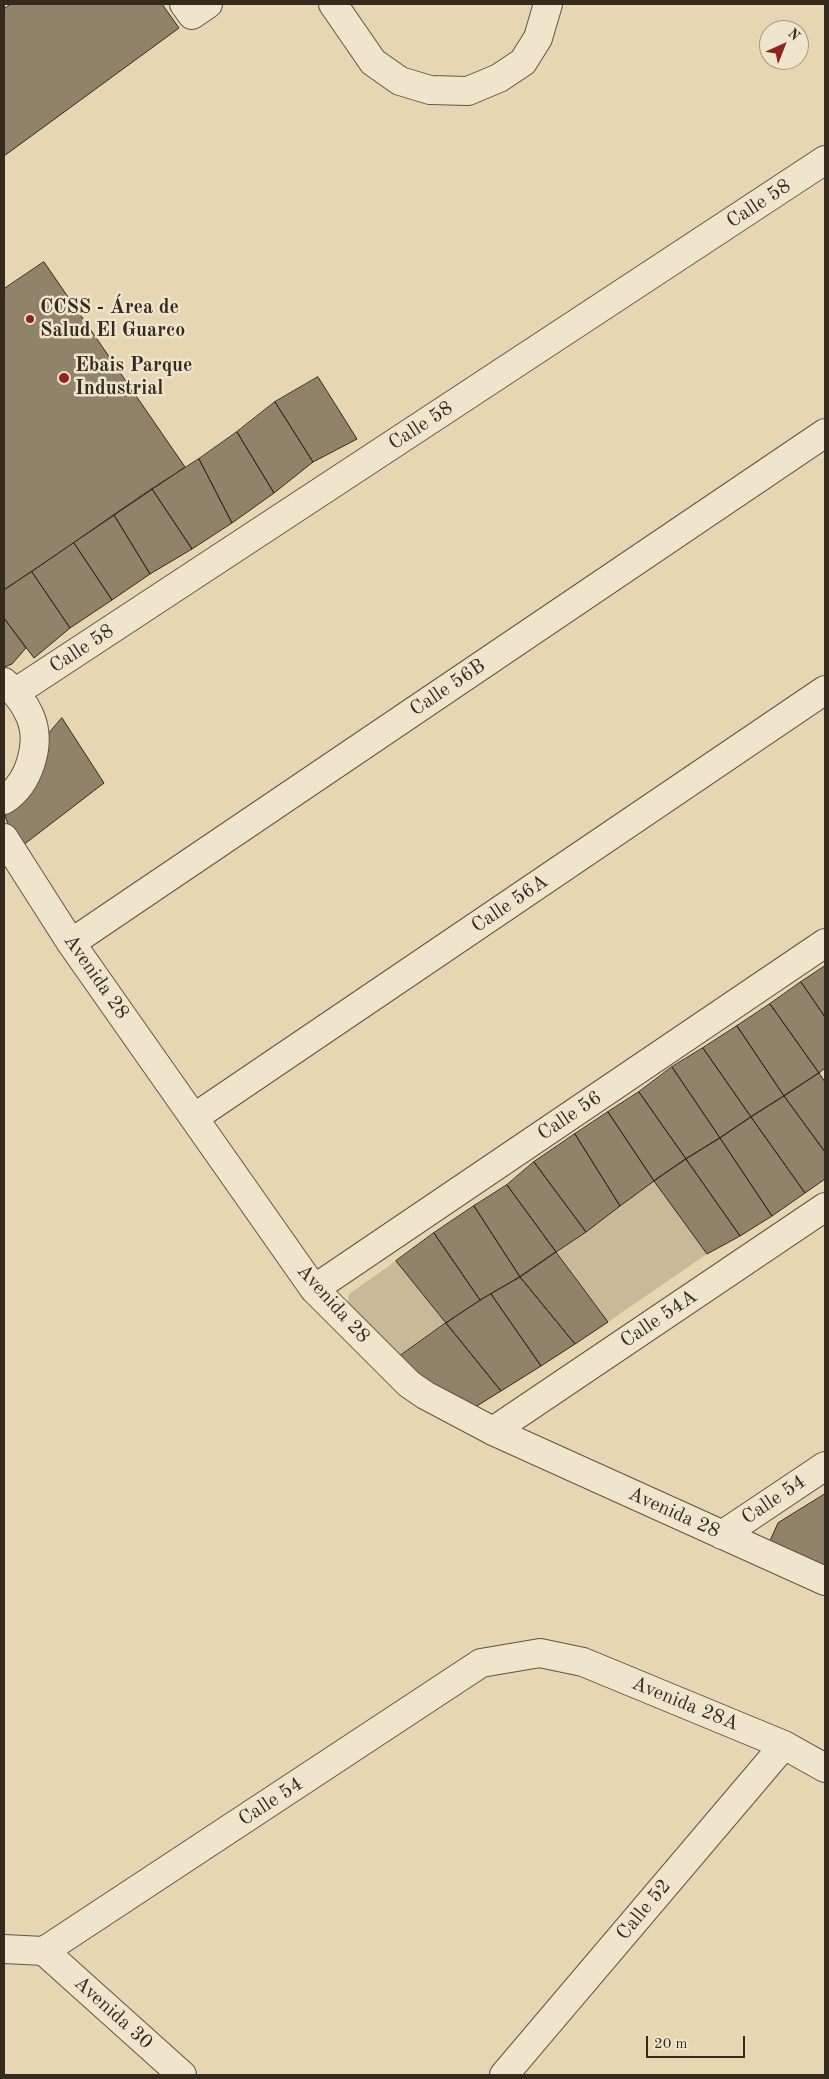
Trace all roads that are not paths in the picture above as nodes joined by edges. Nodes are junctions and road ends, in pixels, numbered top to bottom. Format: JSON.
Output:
{"nodes":[{"id":1,"x":184,"y":4,"type":"edge"},
{"id":2,"x":208,"y":4,"type":"edge"},
{"id":3,"x":333,"y":4,"type":"edge"},
{"id":4,"x":548,"y":4,"type":"edge"},
{"id":5,"x":825,"y":160,"type":"edge"},
{"id":6,"x":825,"y":433,"type":"edge"},
{"id":7,"x":10,"y":687,"type":"edge"},
{"id":8,"x":825,"y":690,"type":"edge"},
{"id":9,"x":4,"y":800,"type":"edge"},
{"id":10,"x":4,"y":838,"type":"edge"},
{"id":11,"x":71,"y":942,"type":"junction"},
{"id":12,"x":825,"y":943,"type":"edge"},
{"id":13,"x":195,"y":1117,"type":"junction"},
{"id":14,"x":825,"y":1207,"type":"edge"},
{"id":15,"x":314,"y":1289,"type":"junction"},
{"id":16,"x":493,"y":1430,"type":"junction"},
{"id":17,"x":825,"y":1466,"type":"edge"},
{"id":18,"x":722,"y":1535,"type":"junction"},
{"id":19,"x":825,"y":1581,"type":"edge"},
{"id":20,"x":540,"y":1653,"type":"joint"},
{"id":21,"x":784,"y":1745,"type":"junction"},
{"id":22,"x":825,"y":1768,"type":"edge"},
{"id":23,"x":4,"y":1949,"type":"edge"},
{"id":24,"x":44,"y":1951,"type":"junction"},
{"id":25,"x":182,"y":2075,"type":"edge"},
{"id":26,"x":504,"y":2075,"type":"edge"}],
"edges":[{"from":1,"to":2,"type":"street"},
{"from":3,"to":4,"type":"street"},
{"from":5,"to":7,"type":"street","name":"Calle 58"},
{"from":6,"to":11,"type":"street","name":"Calle 56B"},
{"from":7,"to":9,"type":"street"},
{"from":8,"to":13,"type":"street","name":"Calle 56A"},
{"from":10,"to":11,"type":"street","name":"Avenida 28"},
{"from":11,"to":13,"type":"street","name":"Avenida 28"},
{"from":12,"to":15,"type":"street","name":"Calle 56"},
{"from":13,"to":15,"type":"street","name":"Avenida 28"},
{"from":14,"to":16,"type":"street","name":"Calle 54A"},
{"from":15,"to":16,"type":"street","name":"Avenida 28"},
{"from":16,"to":18,"type":"street","name":"Avenida 28"},
{"from":17,"to":18,"type":"street","name":"Calle 54"},
{"from":18,"to":19,"type":"street","name":"Avenida 28"},
{"from":20,"to":21,"type":"street","name":"Avenida 28A"},
{"from":20,"to":24,"type":"street","name":"Calle 54"},
{"from":21,"to":22,"type":"street","name":"Avenida 28A"},
{"from":21,"to":26,"type":"street","name":"Calle 52"},
{"from":23,"to":24,"type":"street"},
{"from":24,"to":25,"type":"street","name":"Avenida 30"}]}
